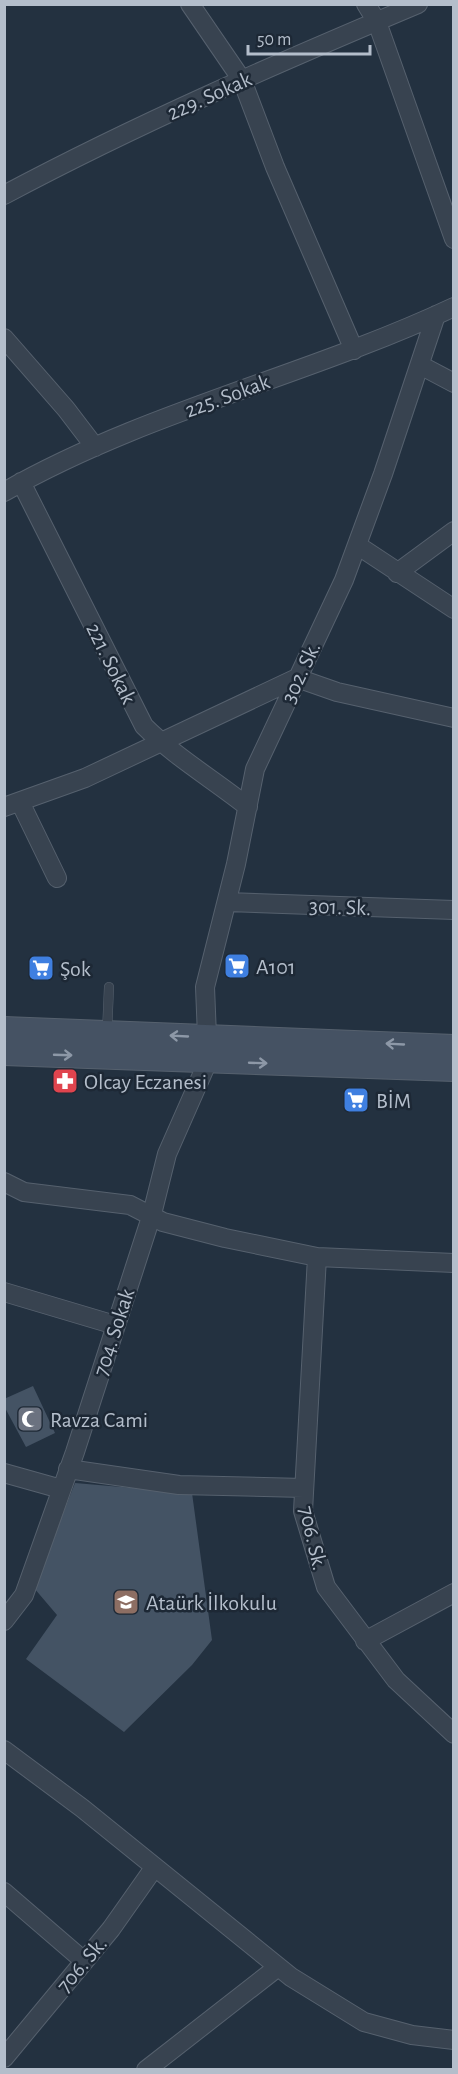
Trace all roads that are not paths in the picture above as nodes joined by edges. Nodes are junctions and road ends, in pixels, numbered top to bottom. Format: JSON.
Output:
{"nodes":[{"id":1,"x":190,"y":4,"type":"edge"},
{"id":2,"x":366,"y":4,"type":"edge"},
{"id":3,"x":418,"y":4,"type":"edge"},
{"id":4,"x":377,"y":22,"type":"junction"},
{"id":5,"x":242,"y":80,"type":"junction"},
{"id":6,"x":4,"y":195,"type":"edge"},
{"id":7,"x":453,"y":239,"type":"edge"},
{"id":8,"x":453,"y":307,"type":"edge"},
{"id":9,"x":436,"y":315,"type":"junction"},
{"id":10,"x":4,"y":338,"type":"edge"},
{"id":11,"x":354,"y":350,"type":"junction"},
{"id":12,"x":420,"y":365,"type":"junction"},
{"id":13,"x":453,"y":383,"type":"edge"},
{"id":14,"x":95,"y":447,"type":"junction"},
{"id":15,"x":21,"y":482,"type":"junction"},
{"id":16,"x":4,"y":492,"type":"edge"},
{"id":17,"x":453,"y":531,"type":"edge"},
{"id":18,"x":357,"y":544,"type":"junction"},
{"id":19,"x":397,"y":573,"type":"junction"},
{"id":20,"x":453,"y":609,"type":"edge"},
{"id":21,"x":297,"y":678,"type":"junction"},
{"id":22,"x":453,"y":718,"type":"edge"},
{"id":23,"x":160,"y":743,"type":"junction"},
{"id":24,"x":4,"y":807,"type":"edge"},
{"id":25,"x":248,"y":807,"type":"junction"},
{"id":26,"x":23,"y":808,"type":"junction"},
{"id":27,"x":4,"y":813,"type":"edge"},
{"id":28,"x":57,"y":878,"type":"dead end"},
{"id":29,"x":227,"y":902,"type":"junction"},
{"id":30,"x":453,"y":910,"type":"edge"},
{"id":31,"x":109,"y":987,"type":"dead end"},
{"id":32,"x":4,"y":1029,"type":"edge"},
{"id":33,"x":107,"y":1033,"type":"junction"},
{"id":34,"x":453,"y":1047,"type":"edge"},
{"id":35,"x":208,"y":1049,"type":"junction"},
{"id":36,"x":4,"y":1053,"type":"edge"},
{"id":37,"x":453,"y":1069,"type":"edge"},
{"id":38,"x":4,"y":1182,"type":"edge"},
{"id":39,"x":152,"y":1214,"type":"junction"},
{"id":40,"x":317,"y":1257,"type":"junction"},
{"id":41,"x":453,"y":1263,"type":"edge"},
{"id":42,"x":4,"y":1292,"type":"edge"},
{"id":43,"x":115,"y":1325,"type":"junction"},
{"id":44,"x":68,"y":1469,"type":"junction"},
{"id":45,"x":4,"y":1473,"type":"edge"},
{"id":46,"x":304,"y":1488,"type":"junction"},
{"id":47,"x":61,"y":1489,"type":"junction"},
{"id":48,"x":453,"y":1593,"type":"edge"},
{"id":49,"x":4,"y":1621,"type":"edge"},
{"id":50,"x":365,"y":1641,"type":"junction"},
{"id":51,"x":453,"y":1734,"type":"edge"},
{"id":52,"x":4,"y":1750,"type":"edge"},
{"id":53,"x":154,"y":1868,"type":"junction"},
{"id":54,"x":4,"y":1892,"type":"edge"},
{"id":55,"x":84,"y":1960,"type":"junction"},
{"id":56,"x":278,"y":1967,"type":"junction"},
{"id":57,"x":453,"y":2040,"type":"edge"},
{"id":58,"x":4,"y":2058,"type":"edge"},
{"id":59,"x":146,"y":2070,"type":"edge"}],
"edges":[{"from":1,"to":5,"type":"street"},
{"from":2,"to":4,"type":"street"},
{"from":3,"to":4,"type":"street","name":"229. Sokak"},
{"from":4,"to":5,"type":"street","name":"229. Sokak"},
{"from":4,"to":7,"type":"street"},
{"from":5,"to":6,"type":"street","name":"229. Sokak"},
{"from":5,"to":11,"type":"street"},
{"from":8,"to":9,"type":"street","name":"225. Sokak"},
{"from":9,"to":11,"type":"street","name":"225. Sokak"},
{"from":9,"to":12,"type":"street","name":"302. Sk."},
{"from":10,"to":14,"type":"street"},
{"from":11,"to":14,"type":"street","name":"225. Sokak"},
{"from":12,"to":13,"type":"street"},
{"from":12,"to":18,"type":"street","name":"302. Sk."},
{"from":14,"to":15,"type":"street","name":"225. Sokak"},
{"from":15,"to":16,"type":"street","name":"225. Sokak"},
{"from":15,"to":23,"type":"street","name":"221. Sokak"},
{"from":17,"to":19,"type":"street"},
{"from":18,"to":19,"type":"street"},
{"from":18,"to":21,"type":"street","name":"302. Sk."},
{"from":19,"to":20,"type":"street"},
{"from":21,"to":22,"type":"street"},
{"from":21,"to":23,"type":"street"},
{"from":21,"to":25,"type":"street","name":"302. Sk."},
{"from":23,"to":24,"type":"street"},
{"from":23,"to":25,"type":"street","name":"221. Sokak"},
{"from":23,"to":26,"type":"street"},
{"from":25,"to":29,"type":"street","name":"302. Sk."},
{"from":26,"to":27,"type":"street"},
{"from":26,"to":28,"type":"street"},
{"from":29,"to":30,"type":"street","name":"301. Sk."},
{"from":29,"to":35,"type":"street","name":"302. Sk."},
{"from":31,"to":33,"type":"lane"},
{"from":32,"to":33,"type":"main road"},
{"from":35,"to":33,"type":"main road","one_way":true},
{"from":34,"to":35,"type":"main road","one_way":true},
{"from":36,"to":35,"type":"main road","one_way":true},
{"from":35,"to":37,"type":"main road","one_way":true},
{"from":35,"to":39,"type":"street","name":"704. Sokak"},
{"from":38,"to":39,"type":"street"},
{"from":39,"to":40,"type":"street"},
{"from":39,"to":43,"type":"street","name":"704. Sokak"},
{"from":40,"to":41,"type":"street"},
{"from":40,"to":46,"type":"street","name":"706. Sk."},
{"from":42,"to":43,"type":"street"},
{"from":43,"to":44,"type":"street","name":"704. Sokak"},
{"from":44,"to":46,"type":"street"},
{"from":44,"to":47,"type":"street","name":"704. Sokak"},
{"from":45,"to":47,"type":"street"},
{"from":46,"to":50,"type":"street","name":"706. Sk."},
{"from":47,"to":49,"type":"street","name":"704. Sokak"},
{"from":48,"to":50,"type":"street"},
{"from":50,"to":51,"type":"street","name":"706. Sk."},
{"from":52,"to":53,"type":"street"},
{"from":53,"to":55,"type":"street","name":"706. Sk."},
{"from":53,"to":56,"type":"street"},
{"from":54,"to":55,"type":"street"},
{"from":55,"to":58,"type":"street","name":"706. Sk."},
{"from":56,"to":57,"type":"street"},
{"from":56,"to":59,"type":"street"}]}
